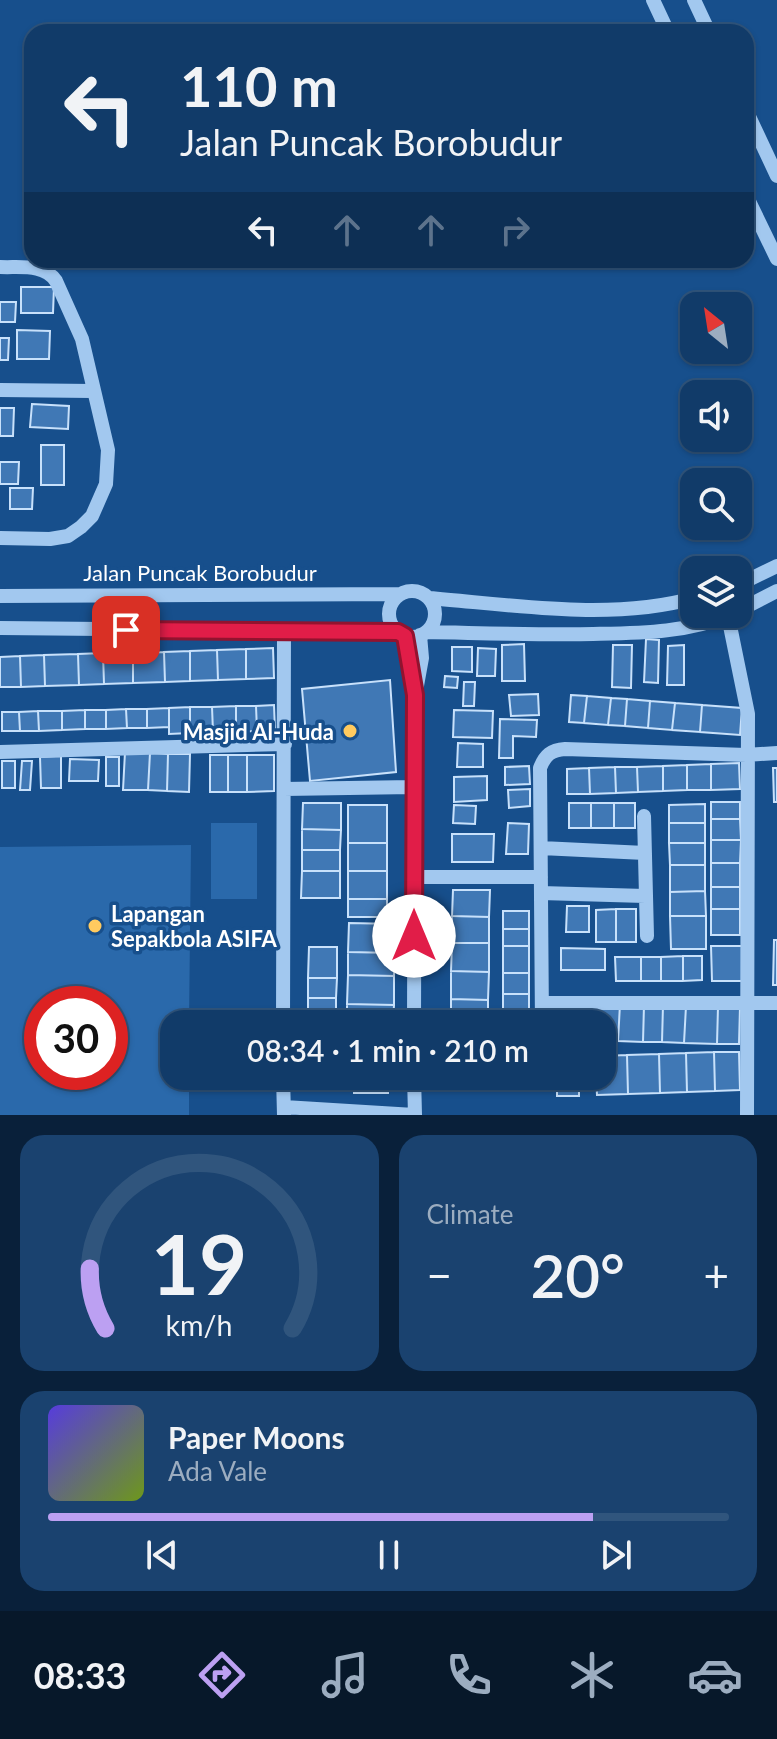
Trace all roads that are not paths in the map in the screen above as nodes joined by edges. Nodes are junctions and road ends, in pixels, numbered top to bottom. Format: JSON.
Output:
{"nodes":[{"id":1,"x":653,"y":0,"type":"edge"},
{"id":2,"x":694,"y":0,"type":"edge"},
{"id":3,"x":664,"y":24,"type":"edge"},
{"id":4,"x":705,"y":24,"type":"edge"},
{"id":5,"x":754,"y":127,"type":"edge"},
{"id":6,"x":777,"y":176,"type":"edge"},
{"id":7,"x":754,"y":212,"type":"edge"},
{"id":8,"x":777,"y":259,"type":"edge"},
{"id":9,"x":0,"y":267,"type":"edge"},
{"id":10,"x":0,"y":390,"type":"edge"},
{"id":11,"x":92,"y":391,"type":"junction"},
{"id":12,"x":0,"y":538,"type":"edge"},
{"id":13,"x":777,"y":566,"type":"edge"},
{"id":14,"x":752,"y":578,"type":"edge"},
{"id":15,"x":777,"y":591,"type":"edge"},
{"id":16,"x":401,"y":594,"type":"junction"},
{"id":17,"x":0,"y":596,"type":"edge"},
{"id":18,"x":429,"y":598,"type":"junction"},
{"id":19,"x":680,"y":602,"type":"edge"},
{"id":20,"x":752,"y":604,"type":"edge"},
{"id":21,"x":560,"y":609,"type":"junction"},
{"id":22,"x":0,"y":628,"type":"edge"},
{"id":23,"x":685,"y":628,"type":"edge"},
{"id":24,"x":735,"y":628,"type":"edge"},
{"id":25,"x":284,"y":632,"type":"junction"},
{"id":26,"x":412,"y":634,"type":"junction"},
{"id":27,"x":560,"y":634,"type":"junction"},
{"id":28,"x":285,"y":744,"type":"junction"},
{"id":29,"x":0,"y":752,"type":"edge"},
{"id":30,"x":777,"y":753,"type":"edge"},
{"id":31,"x":746,"y":755,"type":"junction"},
{"id":32,"x":413,"y":787,"type":"junction"},
{"id":33,"x":284,"y":789,"type":"junction"},
{"id":34,"x":644,"y":816,"type":"dead end"},
{"id":35,"x":541,"y":848,"type":"junction"},
{"id":36,"x":645,"y":853,"type":"junction"},
{"id":37,"x":413,"y":877,"type":"junction"},
{"id":38,"x":541,"y":877,"type":"junction"},
{"id":39,"x":541,"y":893,"type":"junction"},
{"id":40,"x":645,"y":896,"type":"junction"},
{"id":41,"x":647,"y":936,"type":"dead end"},
{"id":42,"x":747,"y":1001,"type":"junction"},
{"id":43,"x":542,"y":1003,"type":"junction"},
{"id":44,"x":777,"y":1003,"type":"edge"},
{"id":45,"x":283,"y":1010,"type":"edge"},
{"id":46,"x":414,"y":1010,"type":"edge"},
{"id":47,"x":542,"y":1010,"type":"edge"},
{"id":48,"x":283,"y":1090,"type":"edge"},
{"id":49,"x":414,"y":1090,"type":"edge"},
{"id":50,"x":284,"y":1111,"type":"edge"},
{"id":51,"x":414,"y":1115,"type":"edge"},
{"id":52,"x":747,"y":1115,"type":"edge"}],
"edges":[{"from":1,"to":3,"type":"street"},
{"from":2,"to":4,"type":"street"},
{"from":5,"to":6,"type":"street"},
{"from":7,"to":8,"type":"street"},
{"from":9,"to":11,"type":"street"},
{"from":10,"to":11,"type":"street"},
{"from":11,"to":12,"type":"street"},
{"from":13,"to":14,"type":"street"},
{"from":15,"to":20,"type":"street"},
{"from":16,"to":17,"type":"street","name":"Jalan Puncak Borobudur"},
{"from":16,"to":18,"type":"street"},
{"from":16,"to":26,"type":"street"},
{"from":18,"to":21,"type":"street"},
{"from":18,"to":26,"type":"street"},
{"from":19,"to":21,"type":"street"},
{"from":21,"to":27,"type":"street"},
{"from":22,"to":25,"type":"street"},
{"from":23,"to":27,"type":"street"},
{"from":24,"to":31,"type":"street"},
{"from":25,"to":26,"type":"street"},
{"from":25,"to":28,"type":"street"},
{"from":26,"to":27,"type":"street"},
{"from":26,"to":32,"type":"street"},
{"from":28,"to":29,"type":"street"},
{"from":28,"to":33,"type":"street"},
{"from":30,"to":31,"type":"street"},
{"from":31,"to":35,"type":"street"},
{"from":31,"to":42,"type":"street"},
{"from":32,"to":33,"type":"street"},
{"from":32,"to":37,"type":"street"},
{"from":33,"to":45,"type":"street"},
{"from":34,"to":36,"type":"street"},
{"from":35,"to":36,"type":"street"},
{"from":35,"to":38,"type":"street"},
{"from":36,"to":40,"type":"street"},
{"from":37,"to":38,"type":"street"},
{"from":37,"to":46,"type":"street"},
{"from":38,"to":39,"type":"street"},
{"from":39,"to":40,"type":"street"},
{"from":39,"to":43,"type":"street"},
{"from":40,"to":41,"type":"street"},
{"from":42,"to":43,"type":"street"},
{"from":42,"to":44,"type":"street"},
{"from":42,"to":52,"type":"street"},
{"from":43,"to":47,"type":"street"},
{"from":48,"to":50,"type":"street"},
{"from":49,"to":51,"type":"street"},
{"from":50,"to":51,"type":"street"}]}
